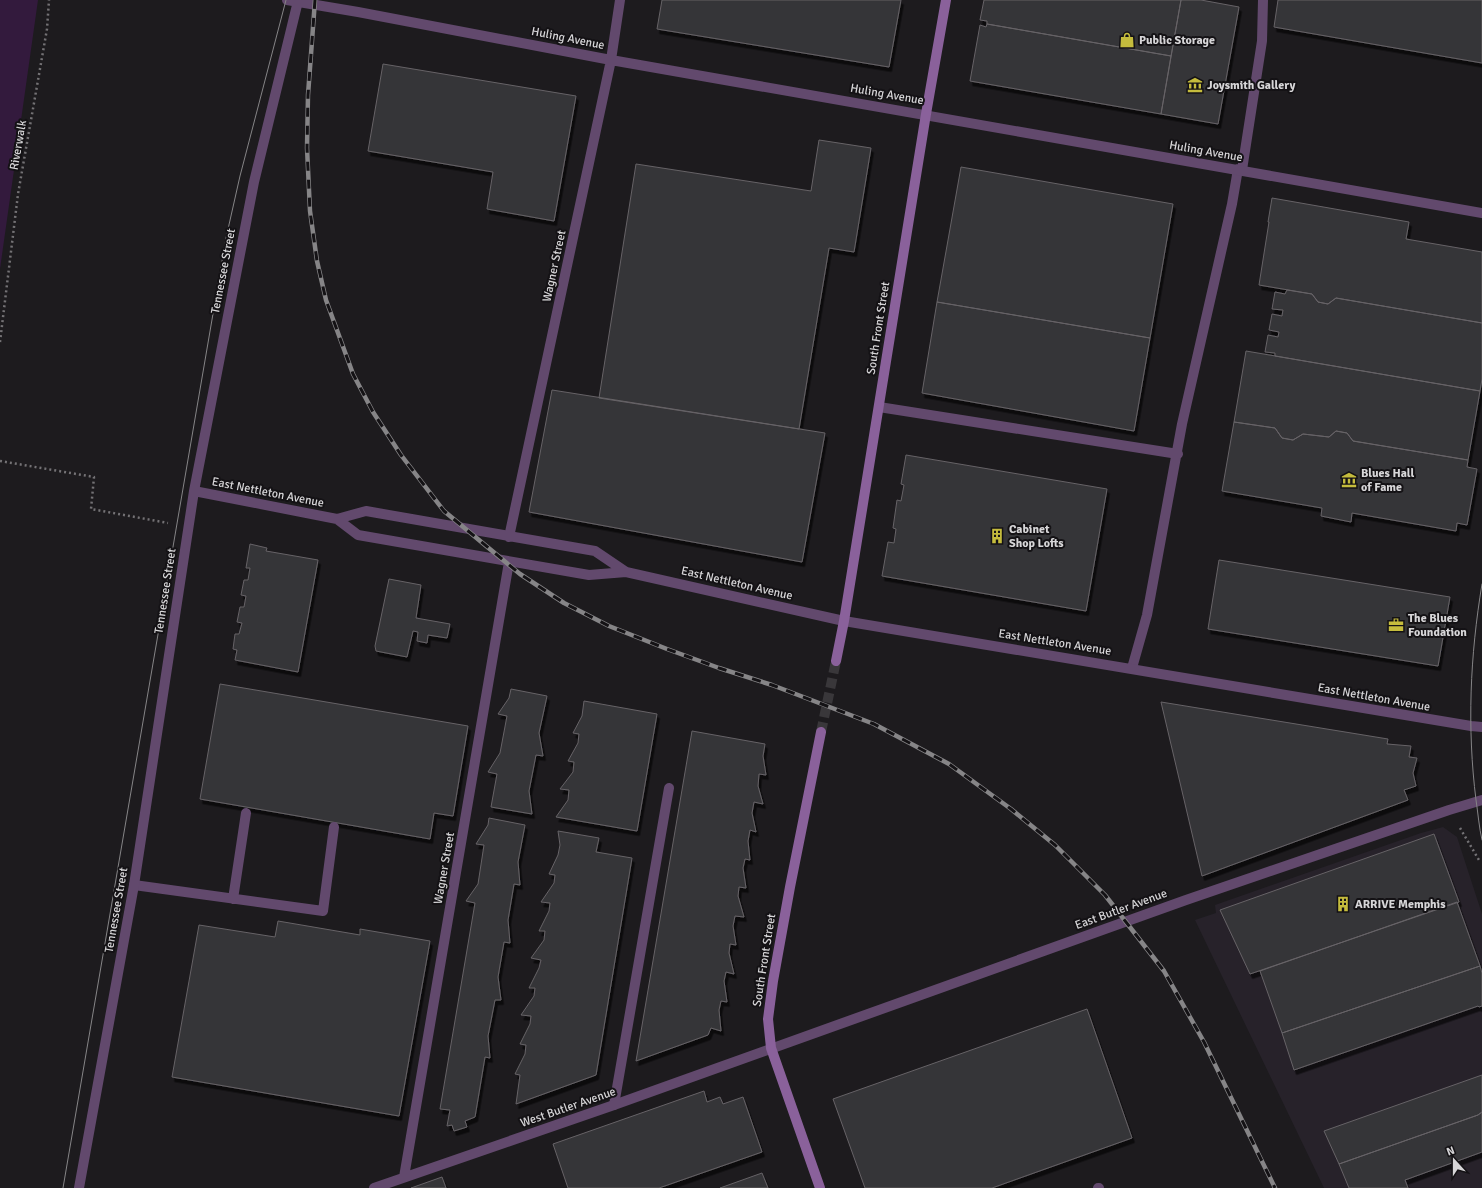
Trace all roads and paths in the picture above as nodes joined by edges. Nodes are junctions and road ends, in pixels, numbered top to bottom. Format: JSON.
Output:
{"nodes":[{"id":1,"x":49,"y":0,"type":"edge"},
{"id":2,"x":288,"y":0,"type":"edge"},
{"id":3,"x":620,"y":0,"type":"edge"},
{"id":4,"x":946,"y":0,"type":"edge"},
{"id":5,"x":1263,"y":0,"type":"edge"},
{"id":6,"x":298,"y":1,"type":"junction"},
{"id":7,"x":611,"y":60,"type":"junction"},
{"id":8,"x":926,"y":114,"type":"junction"},
{"id":9,"x":1240,"y":170,"type":"junction"},
{"id":10,"x":1482,"y":213,"type":"edge"},
{"id":11,"x":0,"y":342,"type":"edge"},
{"id":12,"x":879,"y":407,"type":"junction"},
{"id":13,"x":1178,"y":454,"type":"junction"},
{"id":14,"x":0,"y":461,"type":"edge"},
{"id":15,"x":194,"y":491,"type":"junction"},
{"id":16,"x":337,"y":518,"type":"junction"},
{"id":17,"x":188,"y":530,"type":"junction"},
{"id":18,"x":510,"y":537,"type":"junction"},
{"id":19,"x":509,"y":562,"type":"junction"},
{"id":20,"x":626,"y":572,"type":"junction"},
{"id":21,"x":844,"y":621,"type":"junction"},
{"id":22,"x":836,"y":661,"type":"tunnel mouth"},
{"id":23,"x":1132,"y":668,"type":"junction"},
{"id":24,"x":1482,"y":727,"type":"edge"},
{"id":25,"x":821,"y":732,"type":"tunnel mouth"},
{"id":26,"x":669,"y":788,"type":"dead end"},
{"id":27,"x":1482,"y":800,"type":"edge"},
{"id":28,"x":1449,"y":810,"type":"junction"},
{"id":29,"x":246,"y":813,"type":"dead end"},
{"id":30,"x":334,"y":827,"type":"dead end"},
{"id":31,"x":1479,"y":860,"type":"dead end"},
{"id":32,"x":134,"y":885,"type":"junction"},
{"id":33,"x":233,"y":899,"type":"junction"},
{"id":34,"x":771,"y":1048,"type":"junction"},
{"id":35,"x":614,"y":1105,"type":"junction"},
{"id":36,"x":404,"y":1178,"type":"junction"},
{"id":37,"x":79,"y":1188,"type":"edge"},
{"id":38,"x":374,"y":1188,"type":"edge"},
{"id":39,"x":820,"y":1188,"type":"edge"}],
"edges":[{"from":1,"to":11,"type":"path","name":"Riverwalk"},
{"from":2,"to":6,"type":"street","name":"Huling Avenue"},
{"from":3,"to":7,"type":"street","name":"Wagner Street"},
{"from":4,"to":8,"type":"main road","name":"South Front Street"},
{"from":5,"to":9,"type":"street"},
{"from":6,"to":7,"type":"street","name":"Huling Avenue"},
{"from":6,"to":15,"type":"street","name":"Tennessee Street"},
{"from":7,"to":8,"type":"street","name":"Huling Avenue"},
{"from":7,"to":18,"type":"street","name":"Wagner Street"},
{"from":8,"to":9,"type":"street","name":"Huling Avenue"},
{"from":8,"to":12,"type":"main road","name":"South Front Street"},
{"from":9,"to":10,"type":"street","name":"Huling Avenue"},
{"from":9,"to":13,"type":"street"},
{"from":12,"to":13,"type":"street"},
{"from":12,"to":21,"type":"main road","name":"South Front Street"},
{"from":13,"to":23,"type":"street"},
{"from":14,"to":17,"type":"path"},
{"from":15,"to":16,"type":"street","name":"East Nettleton Avenue"},
{"from":15,"to":17,"type":"street","name":"Tennessee Street"},
{"from":16,"to":18,"type":"street","name":"East Nettleton Avenue"},
{"from":16,"to":19,"type":"street","name":"East Nettleton Avenue"},
{"from":17,"to":32,"type":"street","name":"Tennessee Street"},
{"from":18,"to":20,"type":"street","name":"East Nettleton Avenue"},
{"from":19,"to":20,"type":"street","name":"East Nettleton Avenue"},
{"from":19,"to":36,"type":"street","name":"Wagner Street"},
{"from":20,"to":21,"type":"street","name":"East Nettleton Avenue"},
{"from":21,"to":22,"type":"main road","name":"South Front Street"},
{"from":21,"to":23,"type":"street","name":"East Nettleton Avenue"},
{"from":23,"to":24,"type":"street","name":"East Nettleton Avenue"},
{"from":25,"to":34,"type":"main road","name":"South Front Street"},
{"from":26,"to":35,"type":"street"},
{"from":27,"to":28,"type":"street","name":"East Butler Avenue"},
{"from":28,"to":31,"type":"path"},
{"from":28,"to":34,"type":"street","name":"East Butler Avenue"},
{"from":29,"to":33,"type":"street"},
{"from":30,"to":33,"type":"street"},
{"from":32,"to":33,"type":"street"},
{"from":32,"to":37,"type":"street","name":"Tennessee Street"},
{"from":34,"to":35,"type":"street","name":"West Butler Avenue"},
{"from":34,"to":39,"type":"main road","name":"South Front Street"},
{"from":35,"to":36,"type":"street","name":"West Butler Avenue"},
{"from":36,"to":38,"type":"street","name":"West Butler Avenue"}]}
